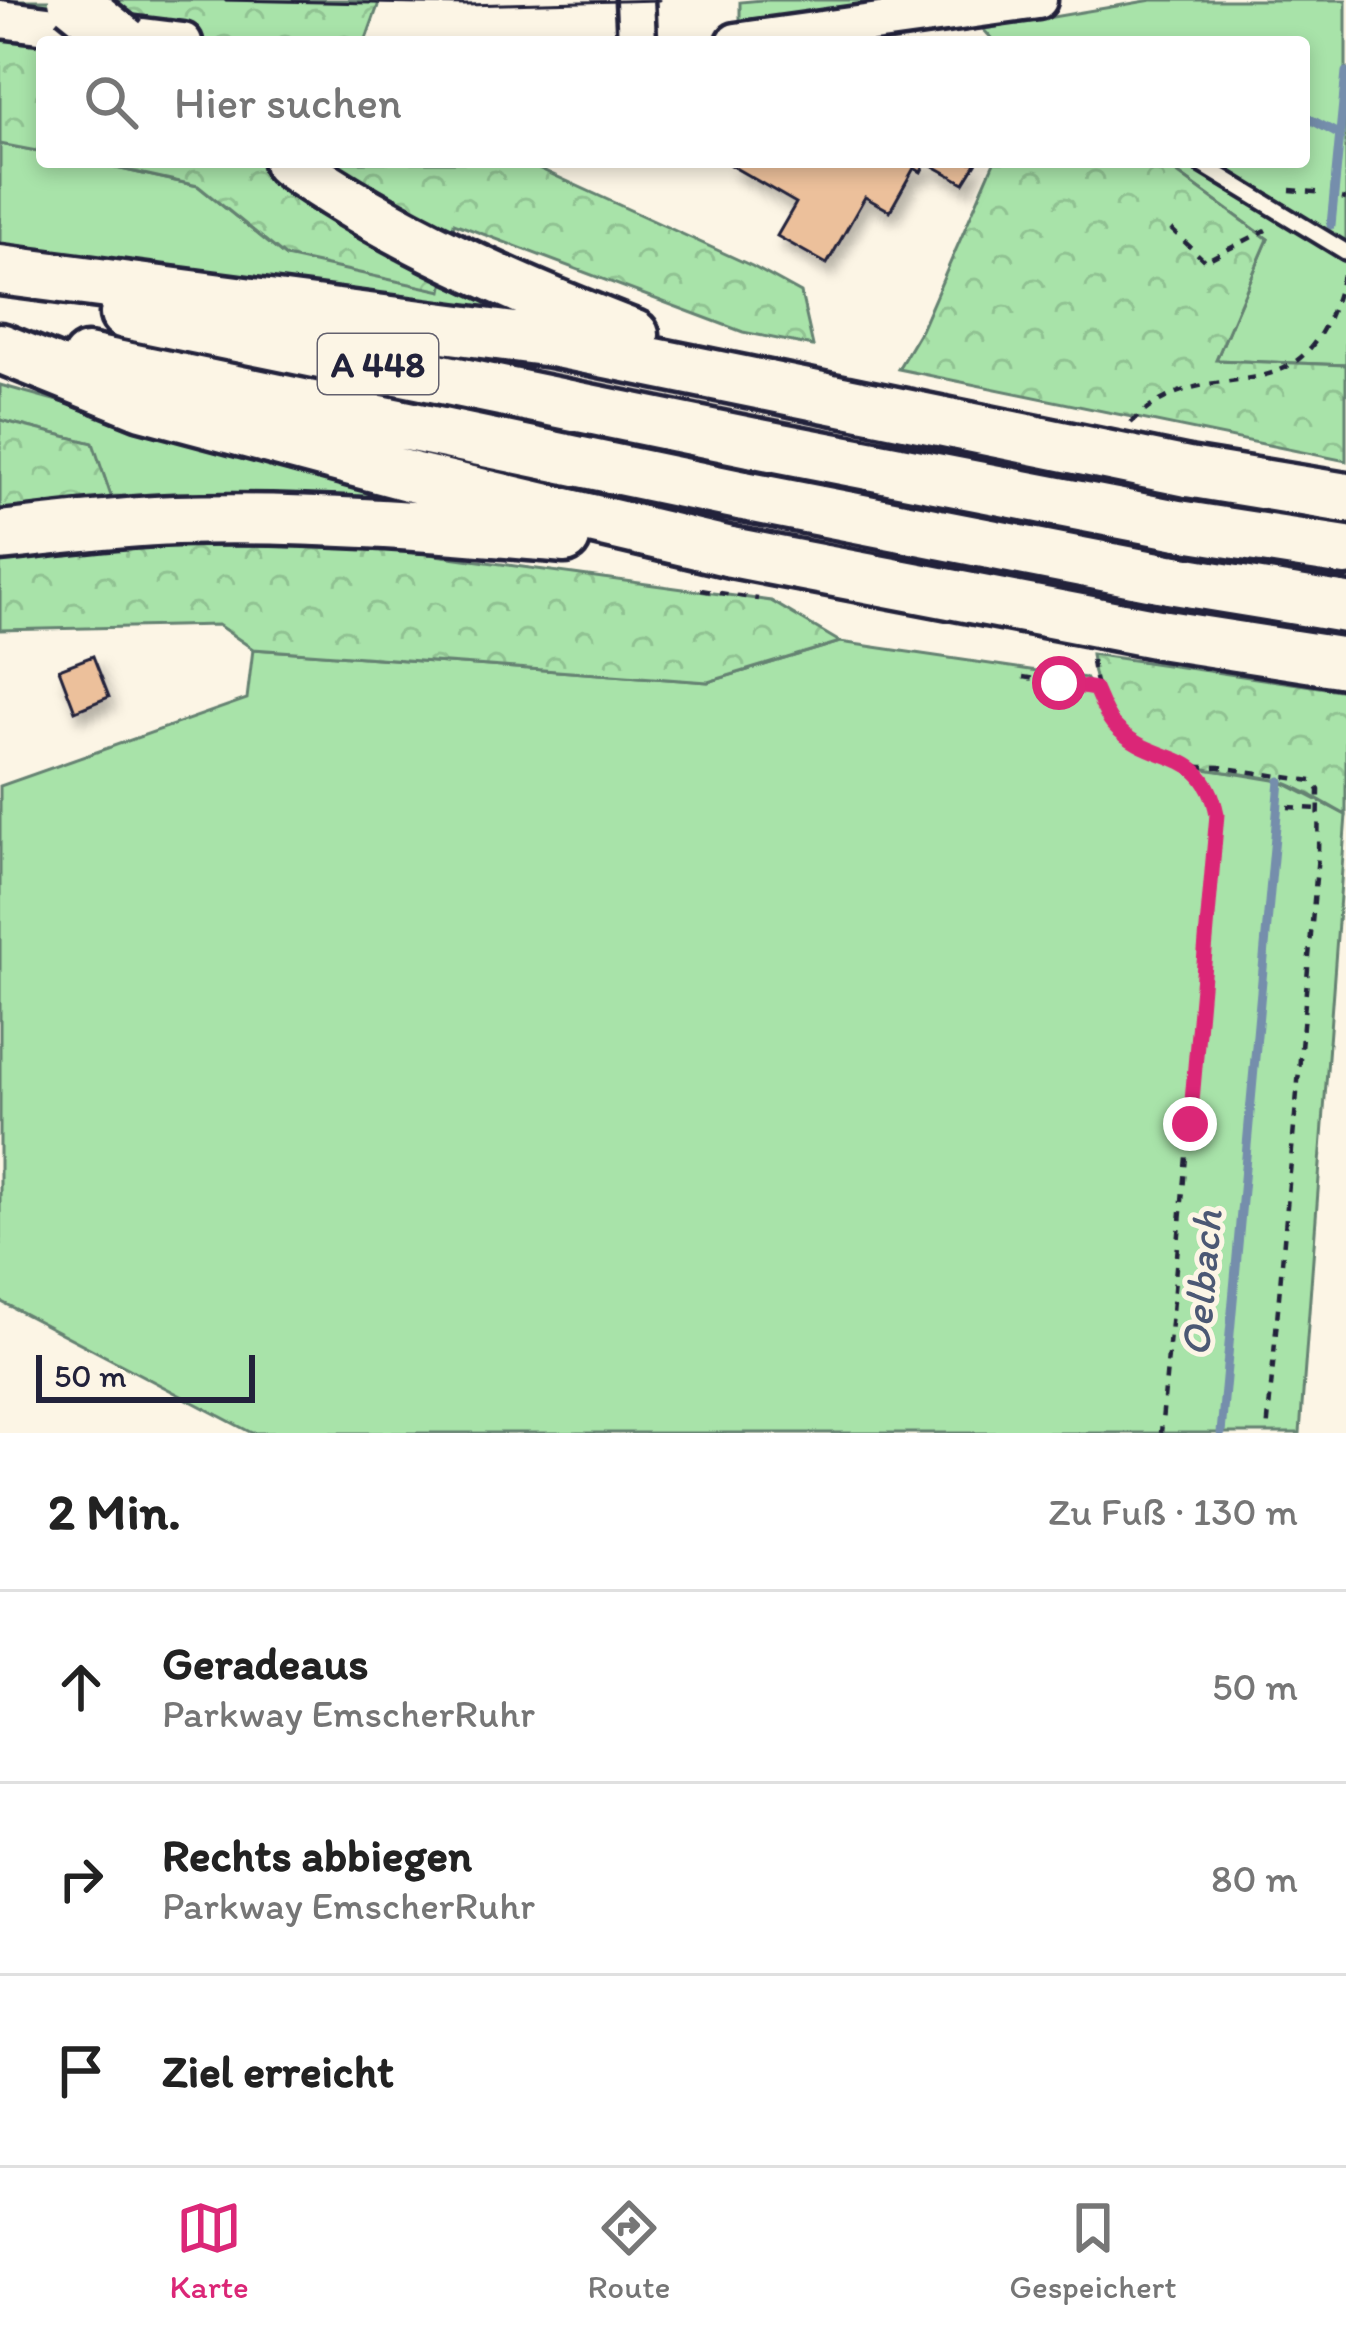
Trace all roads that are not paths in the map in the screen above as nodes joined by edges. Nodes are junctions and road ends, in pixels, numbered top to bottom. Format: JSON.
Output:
{"nodes":[{"id":1,"x":73,"y":0,"type":"edge"},
{"id":2,"x":634,"y":0,"type":"edge"},
{"id":3,"x":1038,"y":0,"type":"edge"},
{"id":4,"x":0,"y":19,"type":"edge"},
{"id":5,"x":118,"y":36,"type":"edge"},
{"id":6,"x":135,"y":36,"type":"edge"},
{"id":7,"x":637,"y":36,"type":"edge"},
{"id":8,"x":779,"y":36,"type":"edge"},
{"id":9,"x":297,"y":168,"type":"edge"},
{"id":10,"x":1208,"y":168,"type":"edge"},
{"id":11,"x":1346,"y":252,"type":"edge"},
{"id":12,"x":0,"y":270,"type":"edge"},
{"id":13,"x":0,"y":289,"type":"edge"},
{"id":14,"x":0,"y":344,"type":"edge"},
{"id":15,"x":768,"y":386,"type":"junction"},
{"id":16,"x":1343,"y":497,"type":"edge"},
{"id":17,"x":0,"y":536,"type":"edge"},
{"id":18,"x":1346,"y":551,"type":"edge"},
{"id":19,"x":731,"y":552,"type":"junction"},
{"id":20,"x":1346,"y":608,"type":"edge"},
{"id":21,"x":1346,"y":663,"type":"edge"}],
"edges":[{"from":1,"to":5,"type":"highway","bridge":true},
{"from":2,"to":7,"type":"main road"},
{"from":3,"to":8,"type":"main road"},
{"from":4,"to":6,"type":"main road"},
{"from":9,"to":15,"type":"highway"},
{"from":10,"to":11,"type":"lane"},
{"from":12,"to":15,"type":"highway"},
{"from":13,"to":18,"type":"highway","number":"A 448","bridge":true},
{"from":14,"to":19,"type":"highway"},
{"from":14,"to":20,"type":"highway","number":"A 448","bridge":true},
{"from":15,"to":16,"type":"highway","bridge":true},
{"from":17,"to":19,"type":"highway"},
{"from":19,"to":21,"type":"highway","bridge":true}]}
